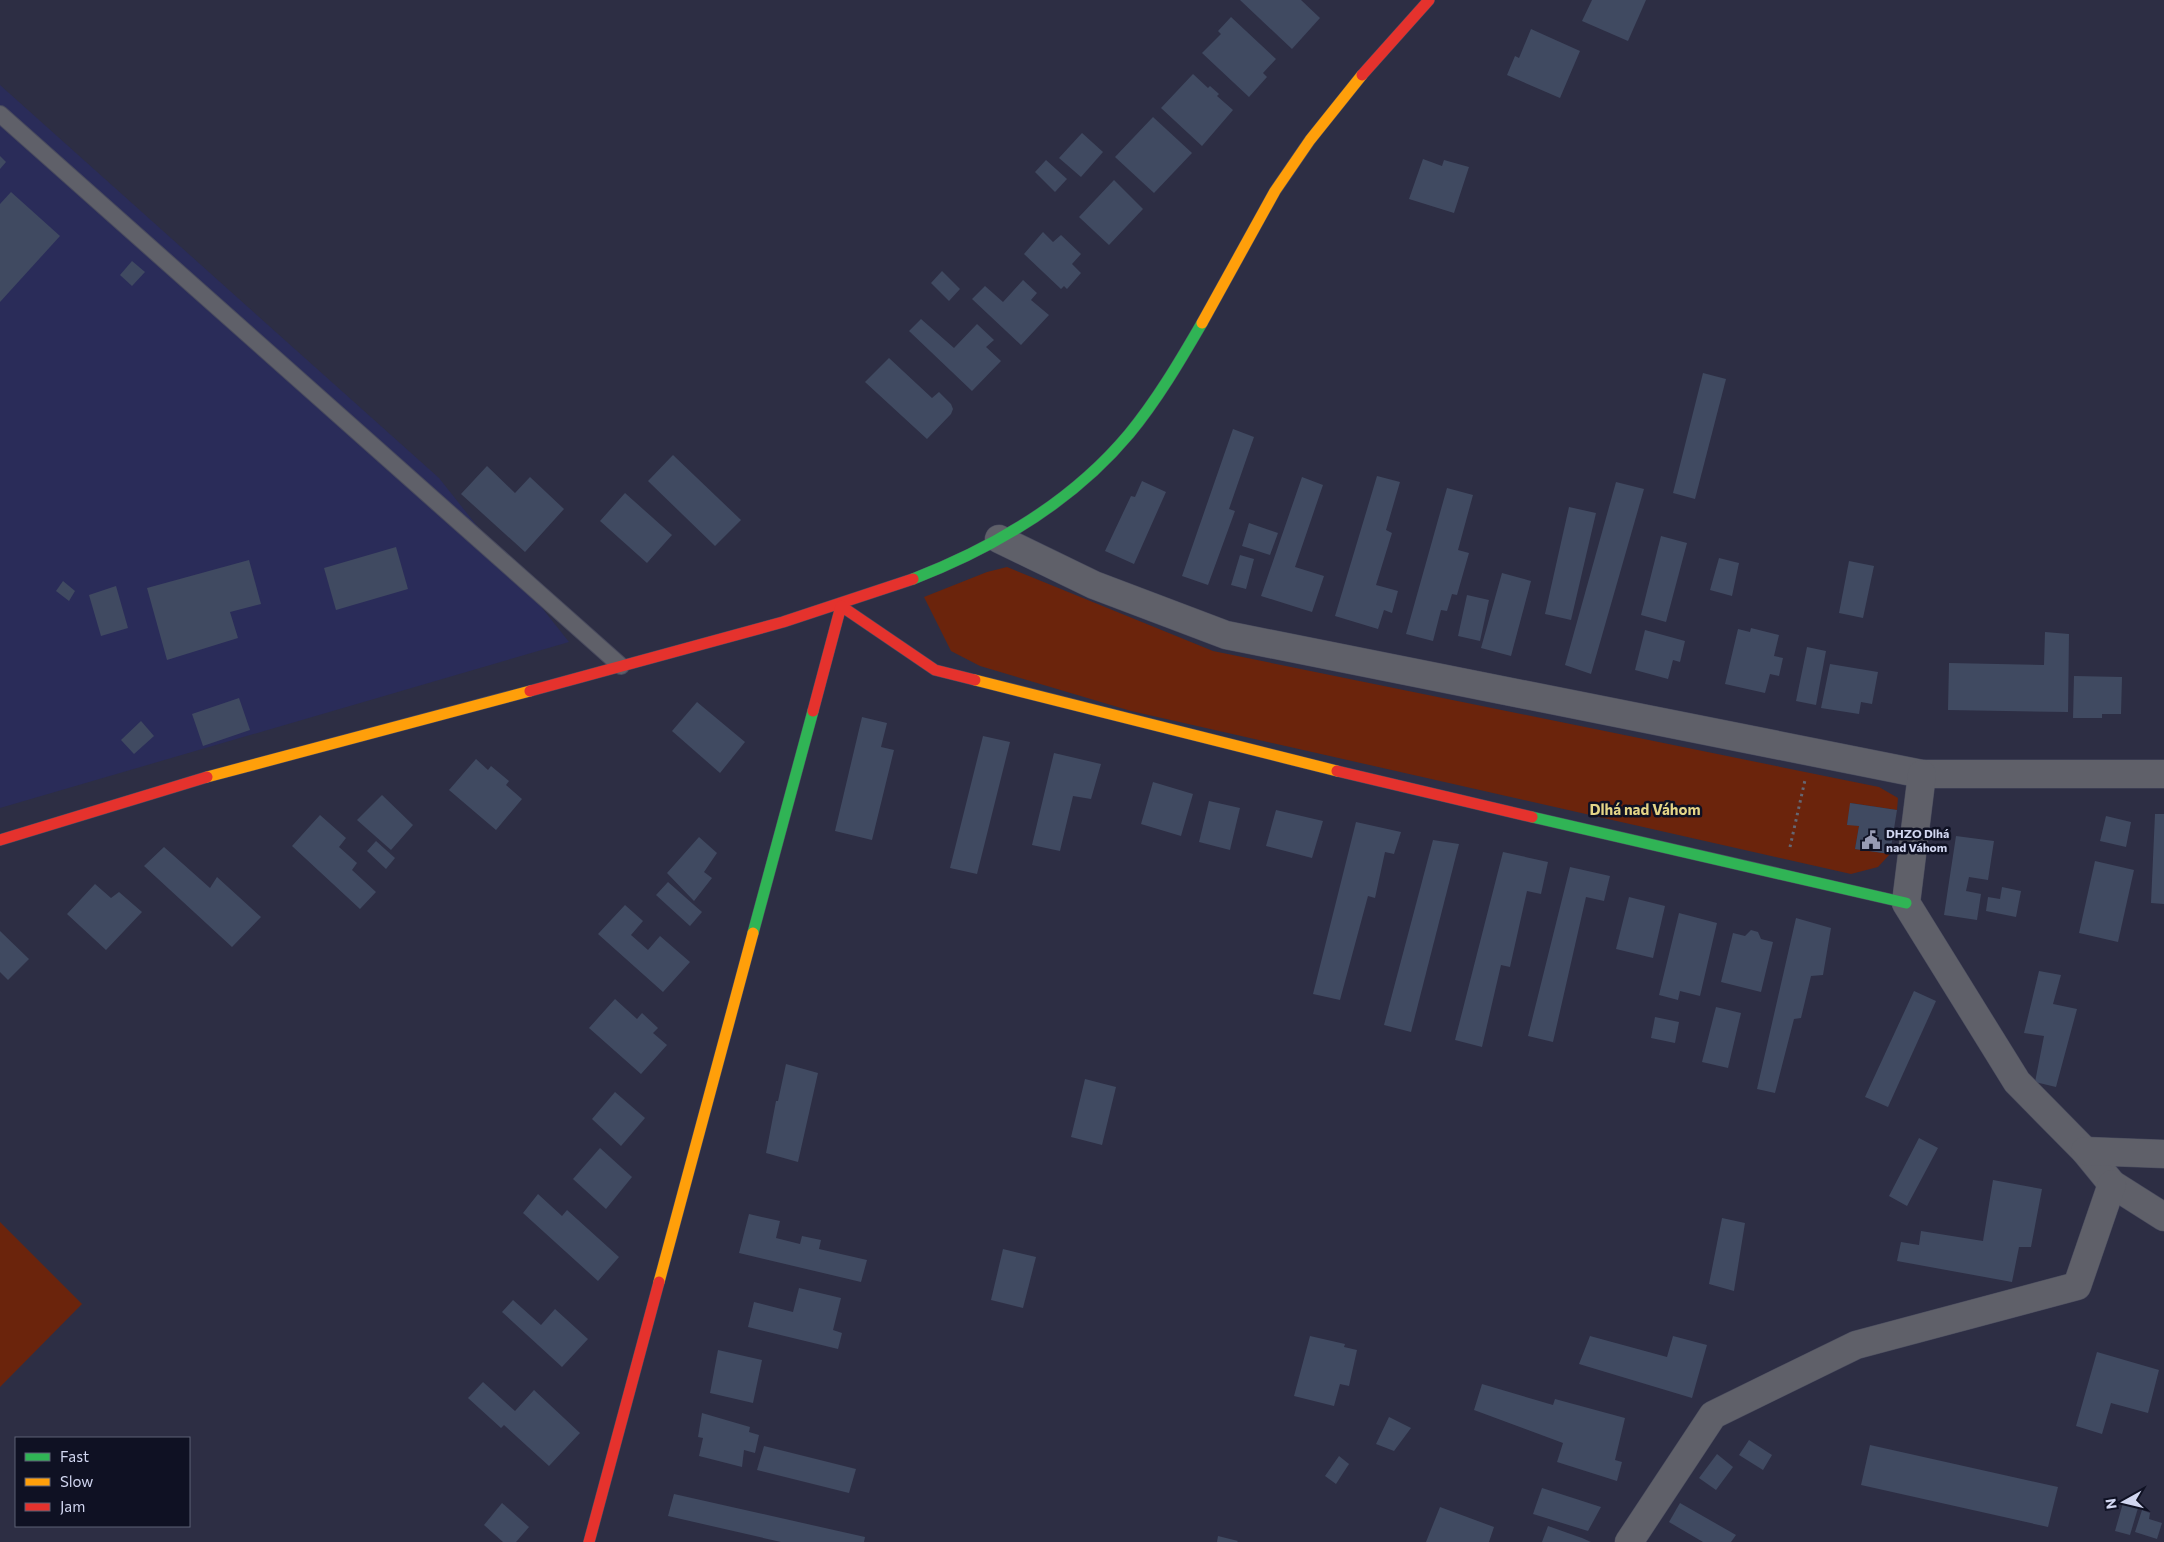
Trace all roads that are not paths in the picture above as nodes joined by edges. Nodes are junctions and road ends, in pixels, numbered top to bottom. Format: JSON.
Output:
{"nodes":[{"id":1,"x":1429,"y":0,"type":"edge"},
{"id":2,"x":0,"y":114,"type":"edge"},
{"id":3,"x":999,"y":540,"type":"junction"},
{"id":4,"x":842,"y":606,"type":"junction"},
{"id":5,"x":621,"y":666,"type":"junction"},
{"id":6,"x":1922,"y":774,"type":"junction"},
{"id":7,"x":2164,"y":774,"type":"edge"},
{"id":8,"x":0,"y":840,"type":"edge"},
{"id":9,"x":1906,"y":903,"type":"junction"},
{"id":10,"x":2085,"y":1151,"type":"junction"},
{"id":11,"x":2164,"y":1154,"type":"edge"},
{"id":12,"x":2112,"y":1184,"type":"junction"},
{"id":13,"x":2164,"y":1217,"type":"edge"},
{"id":14,"x":589,"y":1542,"type":"edge"},
{"id":15,"x":1628,"y":1542,"type":"edge"}],
"edges":[{"from":1,"to":3,"type":"street"},
{"from":2,"to":5,"type":"lane"},
{"from":3,"to":4,"type":"street"},
{"from":3,"to":6,"type":"street"},
{"from":4,"to":5,"type":"street"},
{"from":4,"to":9,"type":"street"},
{"from":4,"to":14,"type":"street"},
{"from":5,"to":8,"type":"street"},
{"from":6,"to":7,"type":"street"},
{"from":6,"to":9,"type":"street"},
{"from":9,"to":10,"type":"street"},
{"from":10,"to":11,"type":"street"},
{"from":10,"to":12,"type":"street"},
{"from":12,"to":13,"type":"street"},
{"from":12,"to":15,"type":"street"}]}
